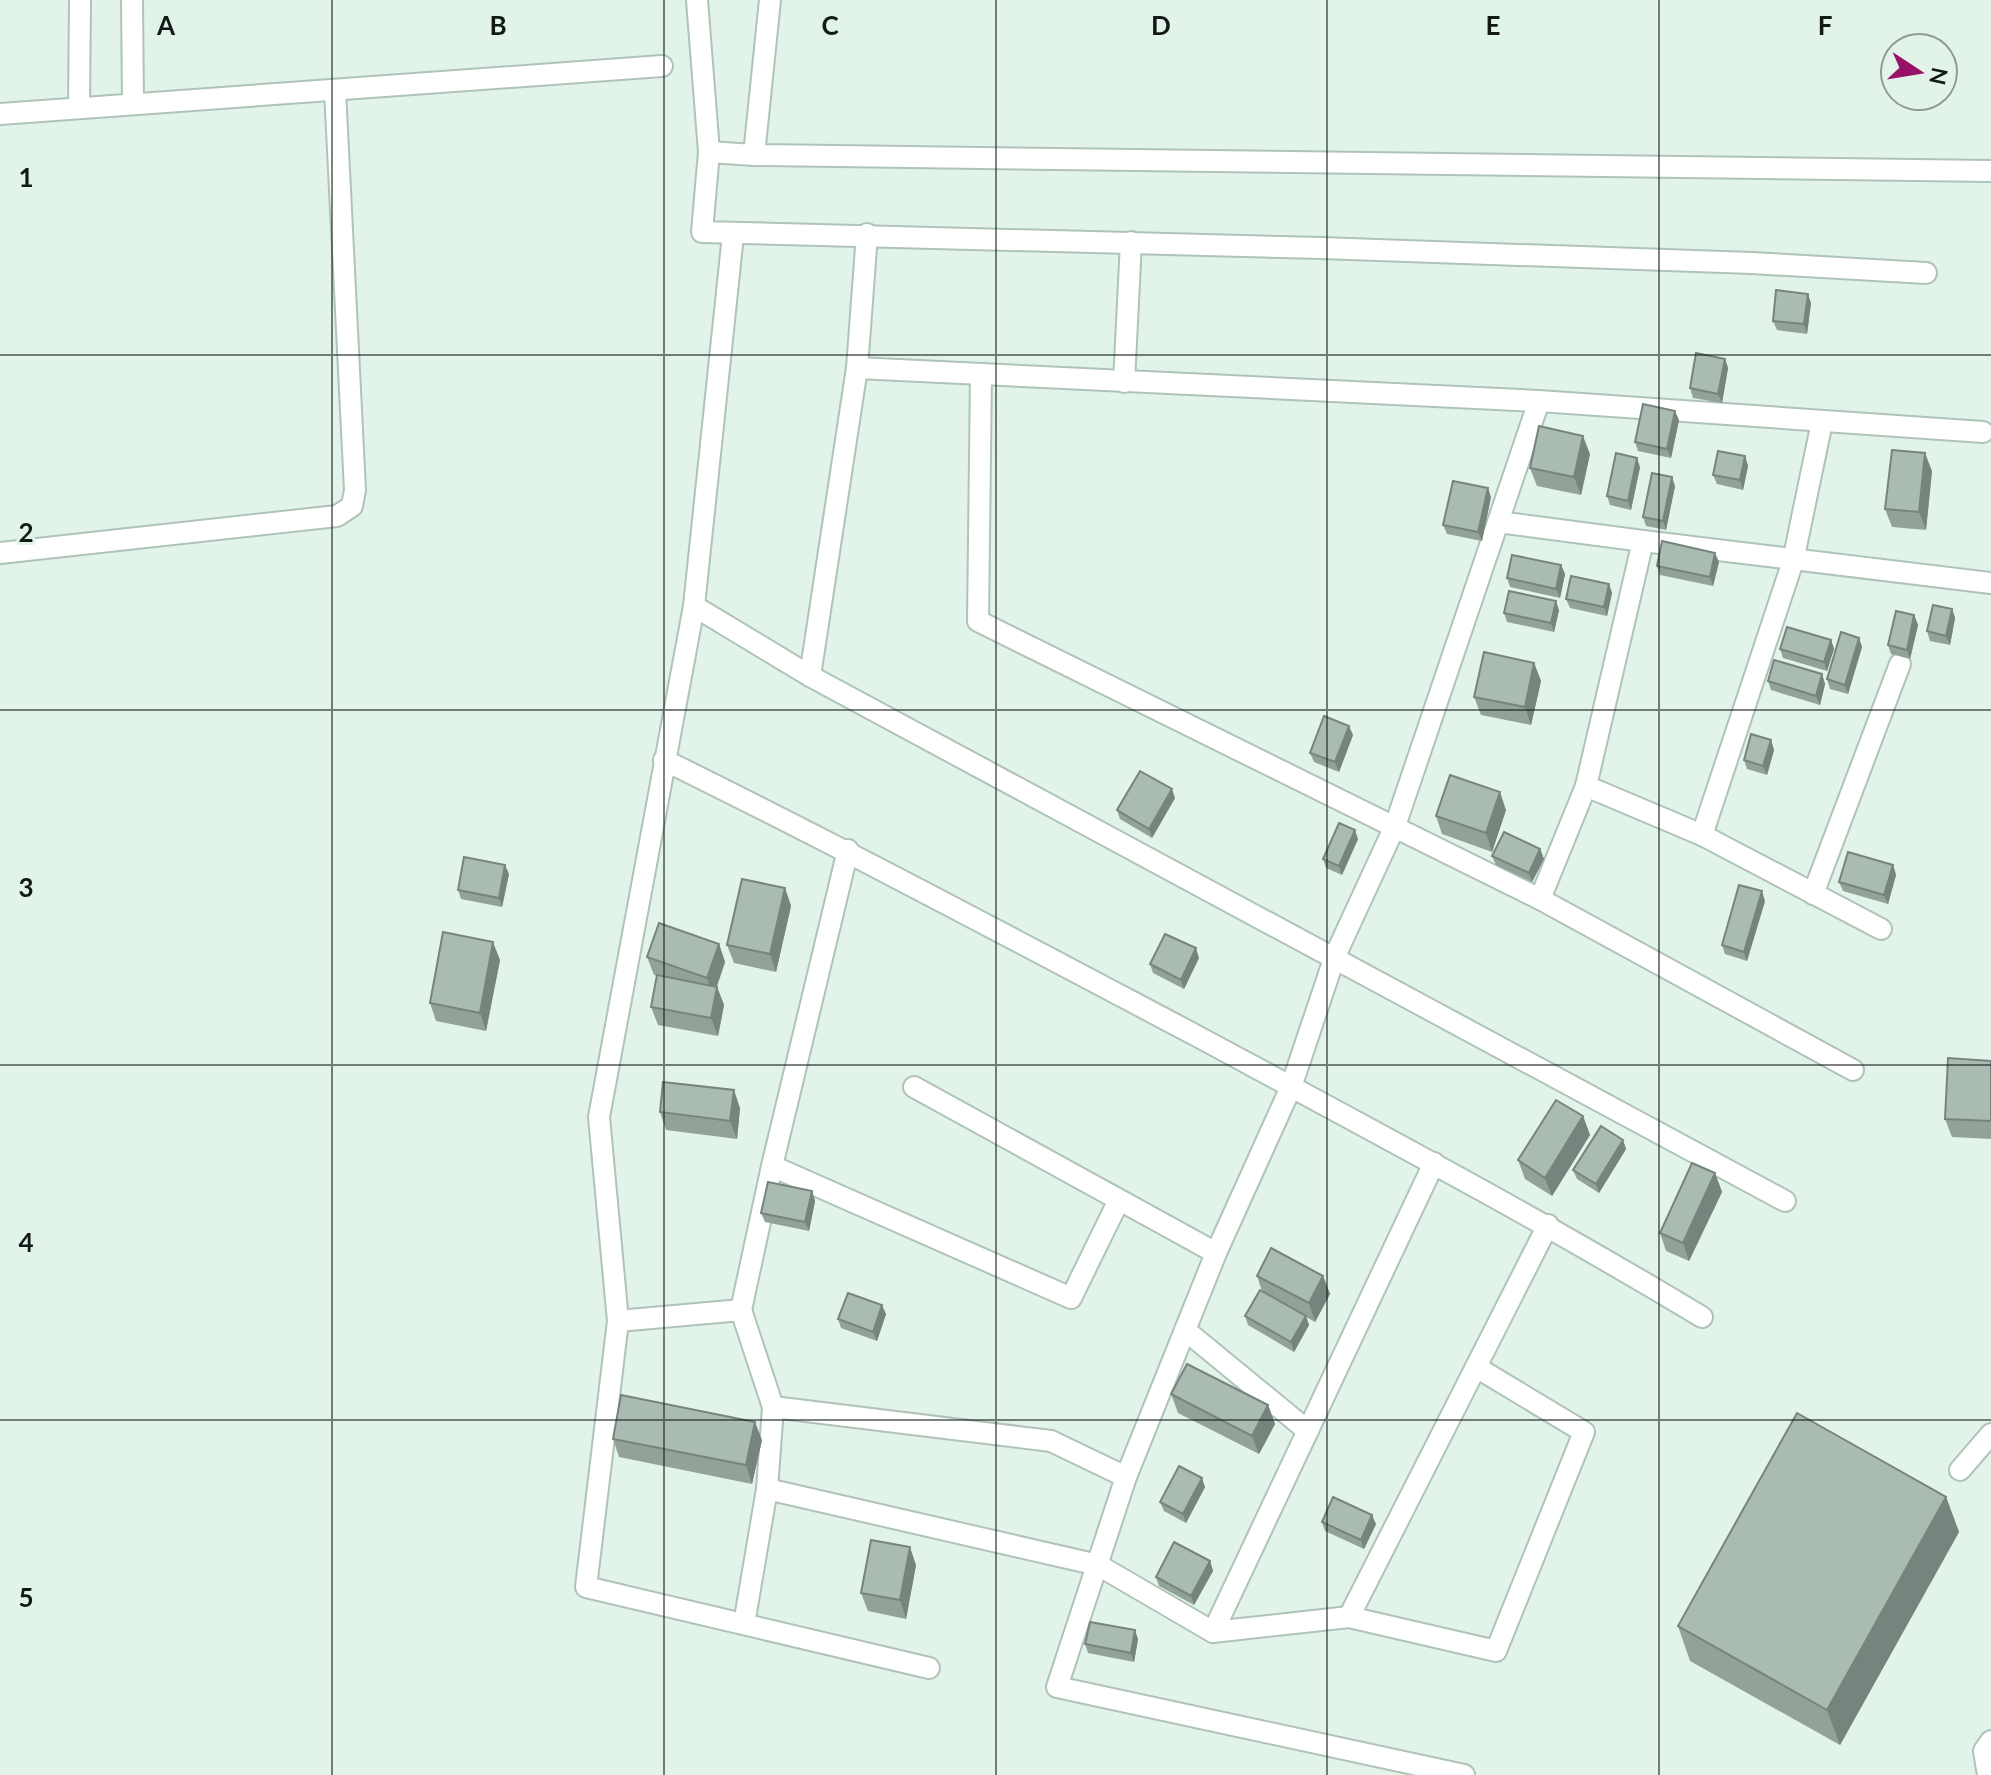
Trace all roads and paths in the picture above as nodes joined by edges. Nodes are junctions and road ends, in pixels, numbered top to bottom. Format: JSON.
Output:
{"nodes":[{"id":1,"x":80,"y":0,"type":"edge"},
{"id":2,"x":132,"y":0,"type":"edge"},
{"id":3,"x":697,"y":0,"type":"edge"},
{"id":4,"x":770,"y":0,"type":"edge"},
{"id":5,"x":662,"y":66,"type":"dead end"},
{"id":6,"x":335,"y":90,"type":"junction"},
{"id":7,"x":133,"y":104,"type":"junction"},
{"id":8,"x":79,"y":108,"type":"junction"},
{"id":9,"x":0,"y":114,"type":"edge"},
{"id":10,"x":709,"y":152,"type":"junction"},
{"id":11,"x":754,"y":155,"type":"junction"},
{"id":12,"x":1991,"y":171,"type":"edge"},
{"id":13,"x":867,"y":234,"type":"junction"},
{"id":14,"x":733,"y":235,"type":"junction"},
{"id":15,"x":1131,"y":242,"type":"junction"},
{"id":16,"x":1926,"y":273,"type":"dead end"},
{"id":17,"x":857,"y":368,"type":"junction"},
{"id":18,"x":981,"y":374,"type":"junction"},
{"id":19,"x":1124,"y":382,"type":"junction"},
{"id":20,"x":1539,"y":401,"type":"junction"},
{"id":21,"x":1822,"y":422,"type":"junction"},
{"id":22,"x":1983,"y":432,"type":"dead end"},
{"id":23,"x":1498,"y":522,"type":"junction"},
{"id":24,"x":1643,"y":541,"type":"junction"},
{"id":25,"x":0,"y":553,"type":"edge"},
{"id":26,"x":1793,"y":561,"type":"junction"},
{"id":27,"x":1991,"y":583,"type":"edge"},
{"id":28,"x":694,"y":606,"type":"junction"},
{"id":29,"x":1900,"y":664,"type":"dead end"},
{"id":30,"x":810,"y":676,"type":"junction"},
{"id":31,"x":664,"y":760,"type":"junction"},
{"id":32,"x":1586,"y":786,"type":"junction"},
{"id":33,"x":1395,"y":826,"type":"junction"},
{"id":34,"x":1702,"y":835,"type":"junction"},
{"id":35,"x":848,"y":850,"type":"junction"},
{"id":36,"x":1813,"y":894,"type":"junction"},
{"id":37,"x":1540,"y":899,"type":"junction"},
{"id":38,"x":1881,"y":929,"type":"dead end"},
{"id":39,"x":1335,"y":956,"type":"junction"},
{"id":40,"x":1853,"y":1070,"type":"dead end"},
{"id":41,"x":914,"y":1087,"type":"dead end"},
{"id":42,"x":1291,"y":1087,"type":"junction"},
{"id":43,"x":1434,"y":1163,"type":"junction"},
{"id":44,"x":772,"y":1166,"type":"junction"},
{"id":45,"x":1119,"y":1200,"type":"junction"},
{"id":46,"x":1785,"y":1201,"type":"dead end"},
{"id":47,"x":1548,"y":1225,"type":"junction"},
{"id":48,"x":1216,"y":1253,"type":"junction"},
{"id":49,"x":741,"y":1310,"type":"junction"},
{"id":50,"x":1702,"y":1317,"type":"dead end"},
{"id":51,"x":618,"y":1321,"type":"junction"},
{"id":52,"x":1185,"y":1330,"type":"junction"},
{"id":53,"x":1476,"y":1367,"type":"junction"},
{"id":54,"x":773,"y":1407,"type":"junction"},
{"id":55,"x":1308,"y":1431,"type":"junction"},
{"id":56,"x":1991,"y":1434,"type":"edge"},
{"id":57,"x":1960,"y":1470,"type":"dead end"},
{"id":58,"x":1126,"y":1477,"type":"junction"},
{"id":59,"x":767,"y":1489,"type":"junction"},
{"id":60,"x":1098,"y":1565,"type":"junction"},
{"id":61,"x":1349,"y":1617,"type":"junction"},
{"id":62,"x":744,"y":1624,"type":"junction"},
{"id":63,"x":1213,"y":1632,"type":"junction"},
{"id":64,"x":929,"y":1668,"type":"dead end"},
{"id":65,"x":1991,"y":1741,"type":"edge"},
{"id":66,"x":1464,"y":1775,"type":"edge"},
{"id":67,"x":1988,"y":1775,"type":"edge"}],
"edges":[{"from":1,"to":8,"type":"lane"},
{"from":2,"to":7,"type":"lane"},
{"from":3,"to":10,"type":"lane"},
{"from":4,"to":11,"type":"lane"},
{"from":5,"to":6,"type":"lane"},
{"from":6,"to":7,"type":"lane"},
{"from":6,"to":25,"type":"lane"},
{"from":7,"to":8,"type":"lane"},
{"from":8,"to":9,"type":"lane"},
{"from":10,"to":11,"type":"lane"},
{"from":10,"to":14,"type":"lane"},
{"from":11,"to":12,"type":"lane"},
{"from":13,"to":14,"type":"lane"},
{"from":13,"to":15,"type":"lane"},
{"from":13,"to":17,"type":"lane"},
{"from":14,"to":28,"type":"lane"},
{"from":15,"to":16,"type":"lane"},
{"from":15,"to":19,"type":"lane"},
{"from":17,"to":18,"type":"lane"},
{"from":17,"to":30,"type":"lane"},
{"from":18,"to":19,"type":"lane"},
{"from":18,"to":33,"type":"lane"},
{"from":19,"to":20,"type":"lane"},
{"from":20,"to":21,"type":"lane"},
{"from":20,"to":23,"type":"lane"},
{"from":21,"to":22,"type":"lane"},
{"from":21,"to":26,"type":"lane"},
{"from":23,"to":24,"type":"lane"},
{"from":23,"to":33,"type":"lane"},
{"from":24,"to":26,"type":"lane"},
{"from":24,"to":32,"type":"lane"},
{"from":26,"to":27,"type":"lane"},
{"from":26,"to":34,"type":"lane"},
{"from":28,"to":30,"type":"lane"},
{"from":28,"to":31,"type":"lane"},
{"from":29,"to":36,"type":"lane"},
{"from":30,"to":39,"type":"lane"},
{"from":31,"to":35,"type":"lane"},
{"from":31,"to":51,"type":"lane"},
{"from":32,"to":34,"type":"lane"},
{"from":32,"to":37,"type":"lane"},
{"from":33,"to":37,"type":"lane"},
{"from":33,"to":39,"type":"lane"},
{"from":34,"to":36,"type":"lane"},
{"from":35,"to":42,"type":"lane"},
{"from":35,"to":44,"type":"lane"},
{"from":36,"to":38,"type":"lane"},
{"from":37,"to":40,"type":"lane"},
{"from":39,"to":42,"type":"lane"},
{"from":39,"to":46,"type":"lane"},
{"from":41,"to":45,"type":"lane"},
{"from":42,"to":43,"type":"lane"},
{"from":42,"to":48,"type":"lane"},
{"from":43,"to":47,"type":"lane"},
{"from":43,"to":55,"type":"lane"},
{"from":44,"to":45,"type":"lane"},
{"from":44,"to":49,"type":"lane"},
{"from":45,"to":48,"type":"lane"},
{"from":47,"to":50,"type":"lane"},
{"from":47,"to":53,"type":"lane"},
{"from":48,"to":52,"type":"lane"},
{"from":49,"to":51,"type":"lane"},
{"from":49,"to":54,"type":"lane"},
{"from":51,"to":62,"type":"lane"},
{"from":52,"to":55,"type":"lane"},
{"from":52,"to":58,"type":"lane"},
{"from":53,"to":61,"type":"lane"},
{"from":53,"to":61,"type":"lane"},
{"from":54,"to":58,"type":"lane"},
{"from":54,"to":59,"type":"lane"},
{"from":55,"to":63,"type":"lane"},
{"from":56,"to":57,"type":"lane"},
{"from":58,"to":60,"type":"lane"},
{"from":59,"to":60,"type":"lane"},
{"from":59,"to":62,"type":"lane"},
{"from":60,"to":63,"type":"lane"},
{"from":60,"to":66,"type":"lane"},
{"from":61,"to":63,"type":"lane"},
{"from":62,"to":64,"type":"lane"},
{"from":65,"to":67,"type":"lane"}]}
